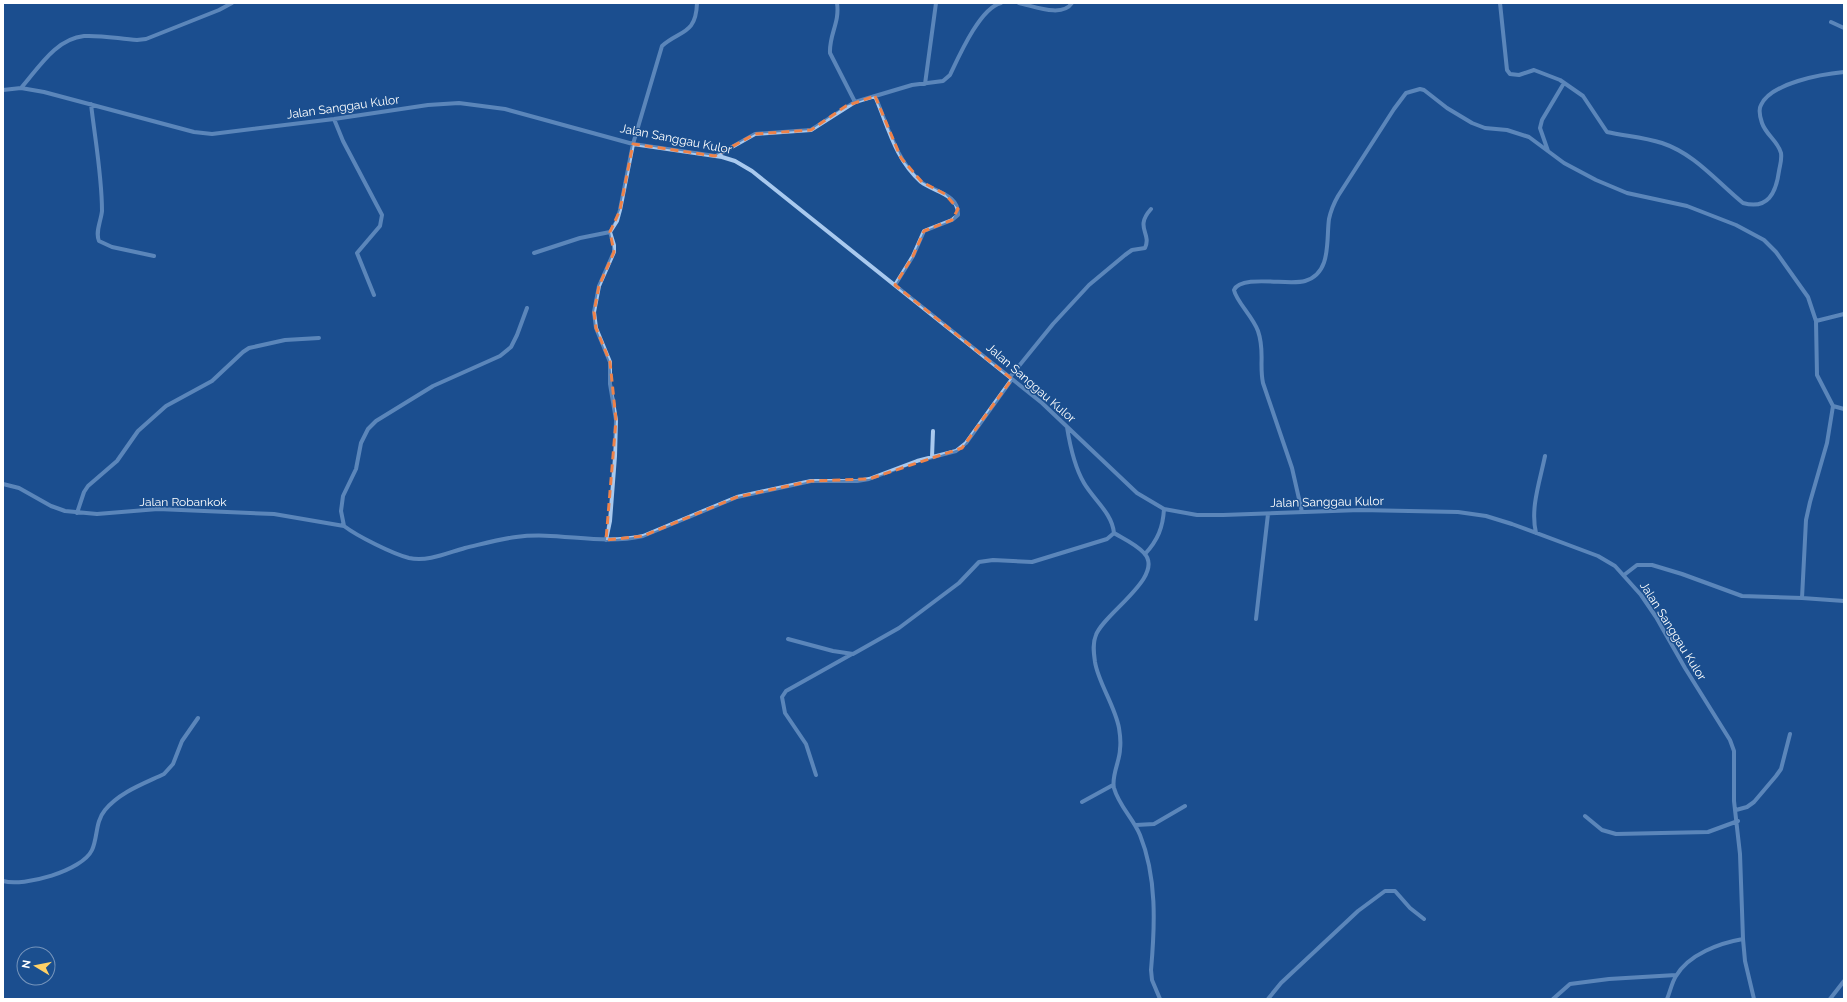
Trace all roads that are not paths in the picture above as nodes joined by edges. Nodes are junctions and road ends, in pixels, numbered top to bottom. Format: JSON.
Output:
{"nodes":[{"id":1,"x":232,"y":3,"type":"edge"},
{"id":2,"x":697,"y":3,"type":"edge"},
{"id":3,"x":837,"y":3,"type":"edge"},
{"id":4,"x":936,"y":3,"type":"edge"},
{"id":5,"x":1001,"y":3,"type":"edge"},
{"id":6,"x":1019,"y":3,"type":"edge"},
{"id":7,"x":1072,"y":3,"type":"edge"},
{"id":8,"x":1500,"y":3,"type":"edge"},
{"id":9,"x":1831,"y":22,"type":"dead end"},
{"id":10,"x":1844,"y":28,"type":"edge"},
{"id":11,"x":1844,"y":72,"type":"edge"},
{"id":12,"x":1564,"y":83,"type":"junction"},
{"id":13,"x":925,"y":84,"type":"junction"},
{"id":14,"x":21,"y":88,"type":"junction"},
{"id":15,"x":3,"y":90,"type":"edge"},
{"id":16,"x":874,"y":96,"type":"junction"},
{"id":17,"x":855,"y":102,"type":"junction"},
{"id":18,"x":91,"y":104,"type":"junction"},
{"id":19,"x":334,"y":119,"type":"junction"},
{"id":20,"x":633,"y":144,"type":"junction"},
{"id":21,"x":1548,"y":151,"type":"junction"},
{"id":22,"x":715,"y":156,"type":"junction"},
{"id":23,"x":1151,"y":209,"type":"dead end"},
{"id":24,"x":610,"y":232,"type":"junction"},
{"id":25,"x":534,"y":253,"type":"dead end"},
{"id":26,"x":154,"y":256,"type":"dead end"},
{"id":27,"x":895,"y":285,"type":"junction"},
{"id":28,"x":374,"y":294,"type":"dead end"},
{"id":29,"x":527,"y":308,"type":"dead end"},
{"id":30,"x":1844,"y":314,"type":"edge"},
{"id":31,"x":1816,"y":321,"type":"junction"},
{"id":32,"x":319,"y":338,"type":"dead end"},
{"id":33,"x":1011,"y":378,"type":"junction"},
{"id":34,"x":1833,"y":406,"type":"junction"},
{"id":35,"x":1844,"y":409,"type":"edge"},
{"id":36,"x":1067,"y":426,"type":"junction"},
{"id":37,"x":933,"y":431,"type":"dead end"},
{"id":38,"x":1545,"y":456,"type":"dead end"},
{"id":39,"x":932,"y":457,"type":"junction"},
{"id":40,"x":3,"y":484,"type":"edge"},
{"id":41,"x":1164,"y":509,"type":"junction"},
{"id":42,"x":1302,"y":512,"type":"junction"},
{"id":43,"x":77,"y":513,"type":"junction"},
{"id":44,"x":1268,"y":514,"type":"junction"},
{"id":45,"x":344,"y":526,"type":"junction"},
{"id":46,"x":1114,"y":533,"type":"junction"},
{"id":47,"x":1536,"y":533,"type":"junction"},
{"id":48,"x":606,"y":540,"type":"junction"},
{"id":49,"x":1145,"y":554,"type":"junction"},
{"id":50,"x":1624,"y":575,"type":"junction"},
{"id":51,"x":1802,"y":598,"type":"junction"},
{"id":52,"x":1844,"y":601,"type":"edge"},
{"id":53,"x":1256,"y":619,"type":"dead end"},
{"id":54,"x":788,"y":639,"type":"dead end"},
{"id":55,"x":853,"y":654,"type":"junction"},
{"id":56,"x":198,"y":718,"type":"dead end"},
{"id":57,"x":1790,"y":734,"type":"dead end"},
{"id":58,"x":816,"y":775,"type":"dead end"},
{"id":59,"x":1114,"y":785,"type":"junction"},
{"id":60,"x":1082,"y":802,"type":"dead end"},
{"id":61,"x":1185,"y":806,"type":"dead end"},
{"id":62,"x":1736,"y":810,"type":"junction"},
{"id":63,"x":1585,"y":816,"type":"dead end"},
{"id":64,"x":1738,"y":821,"type":"junction"},
{"id":65,"x":1136,"y":826,"type":"junction"},
{"id":66,"x":3,"y":881,"type":"edge"},
{"id":67,"x":1424,"y":919,"type":"dead end"},
{"id":68,"x":1743,"y":939,"type":"junction"},
{"id":69,"x":1676,"y":975,"type":"junction"},
{"id":70,"x":1844,"y":981,"type":"edge"},
{"id":71,"x":1160,"y":999,"type":"edge"},
{"id":72,"x":1268,"y":999,"type":"edge"},
{"id":73,"x":1553,"y":999,"type":"edge"},
{"id":74,"x":1667,"y":999,"type":"edge"},
{"id":75,"x":1754,"y":999,"type":"edge"},
{"id":76,"x":1830,"y":999,"type":"edge"}],
"edges":[{"from":1,"to":14,"type":"street"},
{"from":2,"to":20,"type":"street"},
{"from":3,"to":17,"type":"street"},
{"from":4,"to":13,"type":"street"},
{"from":5,"to":13,"type":"street"},
{"from":6,"to":7,"type":"street"},
{"from":8,"to":12,"type":"street"},
{"from":9,"to":10,"type":"street"},
{"from":11,"to":12,"type":"street"},
{"from":12,"to":21,"type":"street"},
{"from":13,"to":16,"type":"street"},
{"from":14,"to":15,"type":"street","name":"Jalan Sanggau Kulor"},
{"from":14,"to":18,"type":"street","name":"Jalan Sanggau Kulor"},
{"from":16,"to":17,"type":"street"},
{"from":16,"to":27,"type":"street"},
{"from":17,"to":22,"type":"street"},
{"from":18,"to":19,"type":"street","name":"Jalan Sanggau Kulor"},
{"from":18,"to":26,"type":"street"},
{"from":19,"to":20,"type":"street","name":"Jalan Sanggau Kulor"},
{"from":19,"to":28,"type":"street"},
{"from":20,"to":22,"type":"street","name":"Jalan Sanggau Kulor"},
{"from":20,"to":24,"type":"street"},
{"from":21,"to":31,"type":"street"},
{"from":21,"to":42,"type":"street"},
{"from":22,"to":27,"type":"street","name":"Jalan Sanggau Kulor"},
{"from":23,"to":33,"type":"street"},
{"from":24,"to":25,"type":"street"},
{"from":24,"to":48,"type":"street"},
{"from":27,"to":33,"type":"street","name":"Jalan Sanggau Kulor"},
{"from":29,"to":45,"type":"street"},
{"from":30,"to":31,"type":"street"},
{"from":31,"to":34,"type":"street"},
{"from":32,"to":43,"type":"street"},
{"from":33,"to":36,"type":"street","name":"Jalan Sanggau Kulor"},
{"from":33,"to":39,"type":"street"},
{"from":34,"to":35,"type":"street"},
{"from":34,"to":51,"type":"street"},
{"from":36,"to":41,"type":"street","name":"Jalan Sanggau Kulor"},
{"from":36,"to":46,"type":"street"},
{"from":37,"to":39,"type":"street"},
{"from":38,"to":47,"type":"street"},
{"from":39,"to":48,"type":"street"},
{"from":40,"to":43,"type":"street","name":"Jalan Robankok"},
{"from":41,"to":44,"type":"street","name":"Jalan Sanggau Kulor"},
{"from":41,"to":49,"type":"street"},
{"from":42,"to":44,"type":"street","name":"Jalan Sanggau Kulor"},
{"from":42,"to":47,"type":"street","name":"Jalan Sanggau Kulor"},
{"from":43,"to":45,"type":"street","name":"Jalan Robankok"},
{"from":44,"to":53,"type":"street"},
{"from":45,"to":48,"type":"street"},
{"from":46,"to":49,"type":"street"},
{"from":46,"to":55,"type":"street"},
{"from":47,"to":50,"type":"street","name":"Jalan Sanggau Kulor"},
{"from":49,"to":59,"type":"street"},
{"from":50,"to":51,"type":"street"},
{"from":50,"to":62,"type":"street","name":"Jalan Sanggau Kulor"},
{"from":51,"to":52,"type":"street"},
{"from":54,"to":55,"type":"street"},
{"from":55,"to":58,"type":"street"},
{"from":56,"to":66,"type":"street"},
{"from":57,"to":62,"type":"street"},
{"from":59,"to":60,"type":"street"},
{"from":59,"to":65,"type":"street"},
{"from":61,"to":65,"type":"street"},
{"from":62,"to":64,"type":"street","name":"Jalan Sanggau Kulor"},
{"from":63,"to":64,"type":"street"},
{"from":64,"to":68,"type":"street","name":"Jalan Sanggau Kulor"},
{"from":65,"to":71,"type":"street"},
{"from":67,"to":72,"type":"street"},
{"from":68,"to":69,"type":"street"},
{"from":68,"to":75,"type":"street","name":"Jalan Sanggau Kulor"},
{"from":69,"to":73,"type":"street"},
{"from":69,"to":74,"type":"street"},
{"from":70,"to":76,"type":"street"}]}
